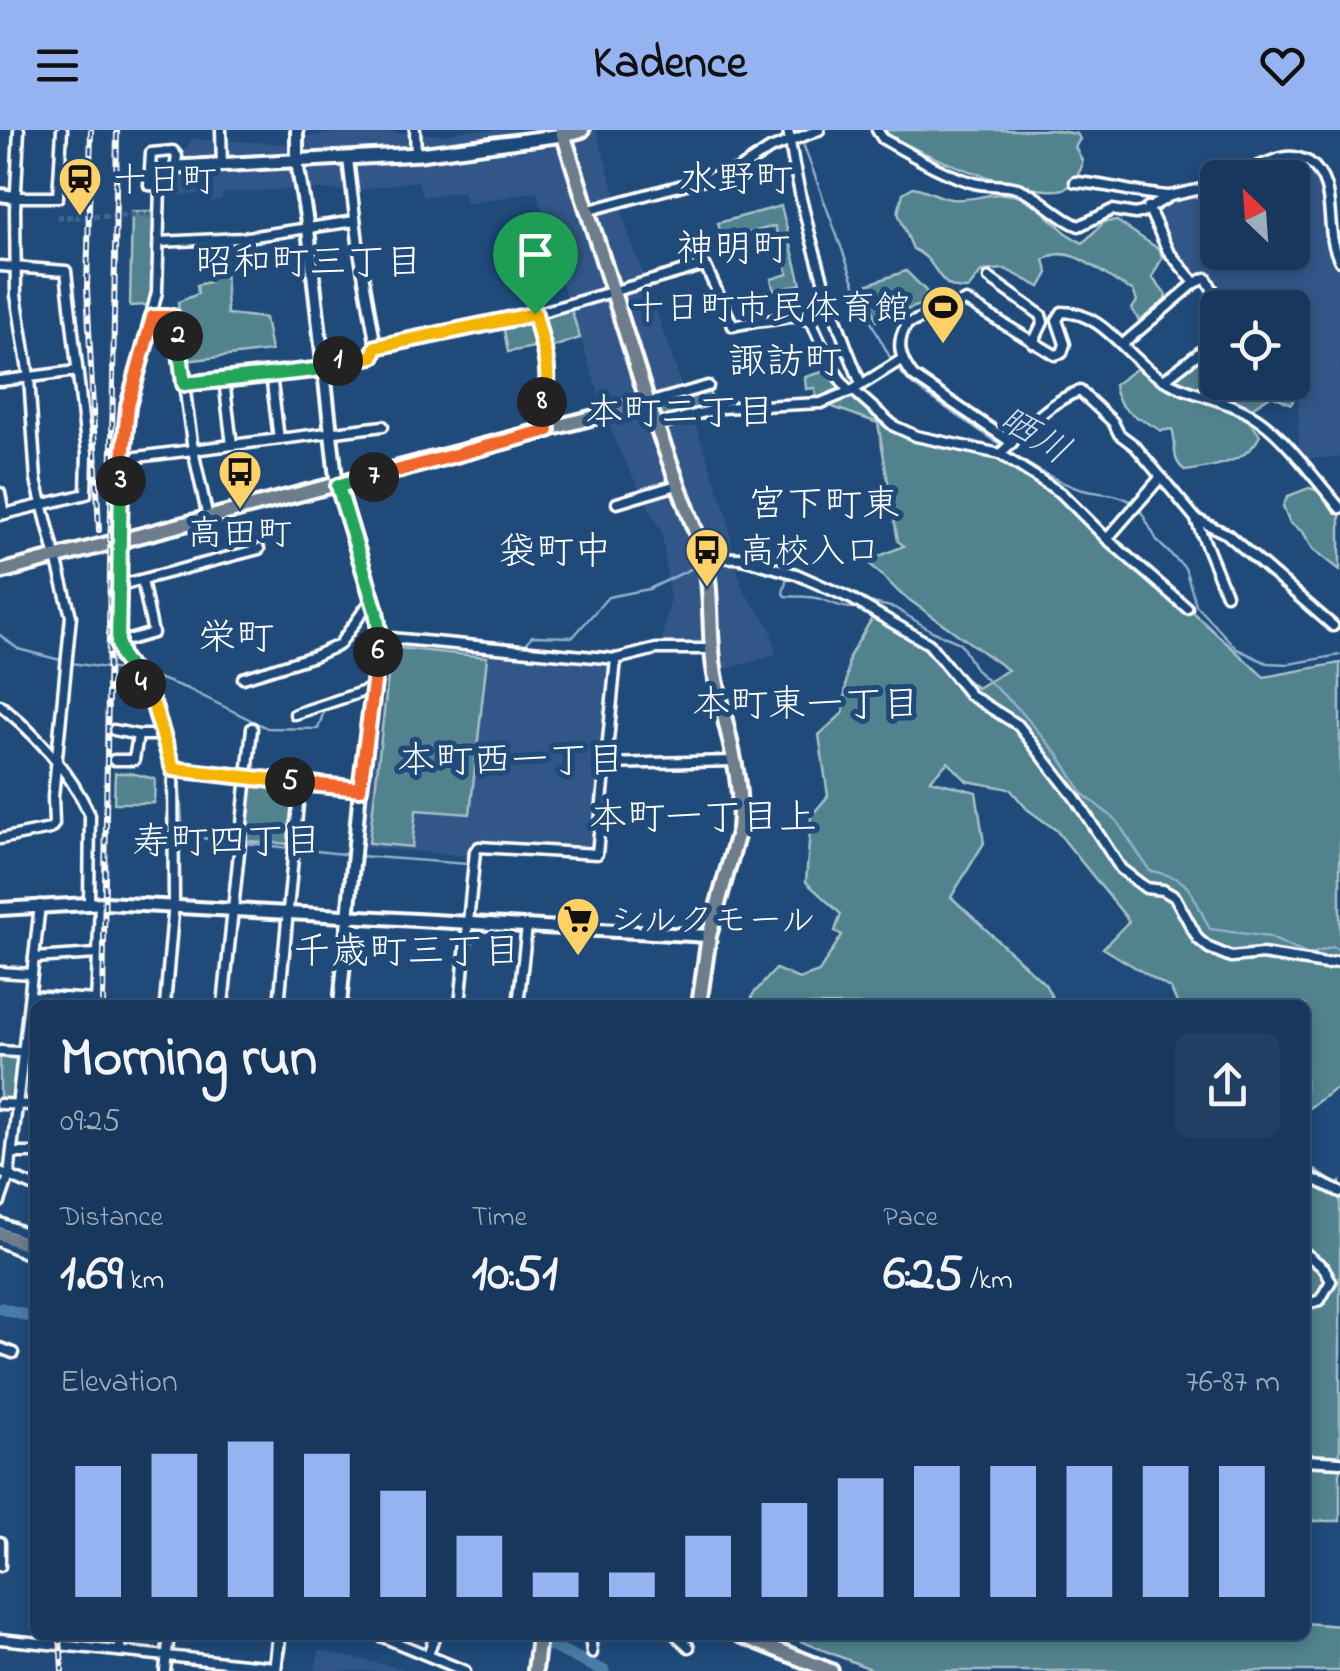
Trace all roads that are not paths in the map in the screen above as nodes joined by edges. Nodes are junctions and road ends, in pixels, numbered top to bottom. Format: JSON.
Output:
{"nodes":[{"id":1,"x":19,"y":130,"type":"edge"},
{"id":2,"x":62,"y":130,"type":"edge"},
{"id":3,"x":221,"y":130,"type":"edge"},
{"id":4,"x":298,"y":130,"type":"edge"},
{"id":5,"x":415,"y":130,"type":"edge"},
{"id":6,"x":582,"y":130,"type":"edge"},
{"id":7,"x":788,"y":130,"type":"edge"},
{"id":8,"x":819,"y":130,"type":"edge"},
{"id":9,"x":877,"y":130,"type":"edge"},
{"id":10,"x":562,"y":132,"type":"edge"},
{"id":11,"x":796,"y":140,"type":"junction"},
{"id":12,"x":416,"y":154,"type":"junction"},
{"id":13,"x":348,"y":159,"type":"junction"},
{"id":14,"x":1278,"y":160,"type":"edge"},
{"id":15,"x":1304,"y":160,"type":"edge"},
{"id":16,"x":297,"y":162,"type":"junction"},
{"id":17,"x":1310,"y":163,"type":"edge"},
{"id":18,"x":222,"y":166,"type":"junction"},
{"id":19,"x":176,"y":167,"type":"junction"},
{"id":20,"x":1075,"y":182,"type":"dead end"},
{"id":21,"x":160,"y":186,"type":"junction"},
{"id":22,"x":1200,"y":189,"type":"edge"},
{"id":23,"x":0,"y":195,"type":"edge"},
{"id":24,"x":1170,"y":196,"type":"junction"},
{"id":25,"x":15,"y":197,"type":"junction"},
{"id":26,"x":1148,"y":207,"type":"junction"},
{"id":27,"x":586,"y":211,"type":"junction"},
{"id":28,"x":355,"y":222,"type":"junction"},
{"id":29,"x":308,"y":229,"type":"junction"},
{"id":30,"x":159,"y":242,"type":"junction"},
{"id":31,"x":1340,"y":261,"type":"edge"},
{"id":32,"x":0,"y":266,"type":"edge"},
{"id":33,"x":14,"y":268,"type":"junction"},
{"id":34,"x":989,"y":278,"type":"dead end"},
{"id":35,"x":1195,"y":283,"type":"junction"},
{"id":36,"x":1213,"y":290,"type":"edge"},
{"id":37,"x":612,"y":292,"type":"junction"},
{"id":38,"x":535,"y":314,"type":"junction"},
{"id":39,"x":153,"y":317,"type":"junction"},
{"id":40,"x":1033,"y":344,"type":"junction"},
{"id":41,"x":1123,"y":344,"type":"junction"},
{"id":42,"x":376,"y":347,"type":"junction"},
{"id":43,"x":1200,"y":353,"type":"edge"},
{"id":44,"x":899,"y":361,"type":"junction"},
{"id":45,"x":324,"y":366,"type":"junction"},
{"id":46,"x":76,"y":371,"type":"junction"},
{"id":47,"x":271,"y":375,"type":"junction"},
{"id":48,"x":29,"y":377,"type":"junction"},
{"id":49,"x":0,"y":380,"type":"edge"},
{"id":50,"x":224,"y":380,"type":"junction"},
{"id":51,"x":1164,"y":380,"type":"junction"},
{"id":52,"x":184,"y":384,"type":"junction"},
{"id":53,"x":708,"y":386,"type":"dead end"},
{"id":54,"x":854,"y":389,"type":"junction"},
{"id":55,"x":648,"y":403,"type":"junction"},
{"id":56,"x":383,"y":426,"type":"dead end"},
{"id":57,"x":656,"y":426,"type":"junction"},
{"id":58,"x":548,"y":430,"type":"junction"},
{"id":59,"x":332,"y":432,"type":"junction"},
{"id":60,"x":279,"y":438,"type":"junction"},
{"id":61,"x":1012,"y":443,"type":"junction"},
{"id":62,"x":232,"y":444,"type":"junction"},
{"id":63,"x":193,"y":450,"type":"junction"},
{"id":64,"x":1000,"y":454,"type":"junction"},
{"id":65,"x":121,"y":459,"type":"junction"},
{"id":66,"x":1161,"y":477,"type":"junction"},
{"id":67,"x":677,"y":485,"type":"junction"},
{"id":68,"x":338,"y":486,"type":"junction"},
{"id":69,"x":0,"y":492,"type":"edge"},
{"id":70,"x":617,"y":504,"type":"dead end"},
{"id":71,"x":43,"y":505,"type":"junction"},
{"id":72,"x":1340,"y":508,"type":"edge"},
{"id":73,"x":2,"y":514,"type":"edge"},
{"id":74,"x":1196,"y":519,"type":"junction"},
{"id":75,"x":209,"y":520,"type":"junction"},
{"id":76,"x":1107,"y":539,"type":"junction"},
{"id":77,"x":122,"y":542,"type":"junction"},
{"id":78,"x":259,"y":549,"type":"dead end"},
{"id":79,"x":705,"y":557,"type":"junction"},
{"id":80,"x":56,"y":559,"type":"junction"},
{"id":81,"x":0,"y":572,"type":"edge"},
{"id":82,"x":142,"y":580,"type":"junction"},
{"id":83,"x":122,"y":585,"type":"junction"},
{"id":84,"x":1226,"y":594,"type":"dead end"},
{"id":85,"x":372,"y":599,"type":"junction"},
{"id":86,"x":1187,"y":608,"type":"dead end"},
{"id":87,"x":1333,"y":626,"type":"dead end"},
{"id":88,"x":380,"y":637,"type":"junction"},
{"id":89,"x":118,"y":644,"type":"junction"},
{"id":90,"x":712,"y":649,"type":"junction"},
{"id":91,"x":616,"y":659,"type":"junction"},
{"id":92,"x":243,"y":678,"type":"dead end"},
{"id":93,"x":374,"y":688,"type":"junction"},
{"id":94,"x":0,"y":705,"type":"edge"},
{"id":95,"x":294,"y":714,"type":"dead end"},
{"id":96,"x":252,"y":728,"type":"dead end"},
{"id":97,"x":114,"y":730,"type":"dead end"},
{"id":98,"x":138,"y":735,"type":"junction"},
{"id":99,"x":163,"y":735,"type":"junction"},
{"id":100,"x":57,"y":760,"type":"junction"},
{"id":101,"x":114,"y":760,"type":"dead end"},
{"id":102,"x":734,"y":761,"type":"junction"},
{"id":103,"x":605,"y":764,"type":"junction"},
{"id":104,"x":173,"y":769,"type":"junction"},
{"id":105,"x":246,"y":777,"type":"junction"},
{"id":106,"x":300,"y":783,"type":"junction"},
{"id":107,"x":360,"y":789,"type":"junction"},
{"id":108,"x":0,"y":840,"type":"edge"},
{"id":109,"x":95,"y":903,"type":"junction"},
{"id":110,"x":40,"y":905,"type":"junction"},
{"id":111,"x":174,"y":907,"type":"junction"},
{"id":112,"x":0,"y":909,"type":"edge"},
{"id":113,"x":232,"y":910,"type":"junction"},
{"id":114,"x":288,"y":913,"type":"junction"},
{"id":115,"x":348,"y":916,"type":"junction"},
{"id":116,"x":468,"y":923,"type":"junction"},
{"id":117,"x":527,"y":926,"type":"junction"},
{"id":118,"x":709,"y":936,"type":"junction"},
{"id":119,"x":97,"y":954,"type":"junction"},
{"id":120,"x":34,"y":958,"type":"junction"},
{"id":121,"x":1340,"y":960,"type":"edge"},
{"id":122,"x":0,"y":972,"type":"edge"},
{"id":123,"x":32,"y":974,"type":"junction"},
{"id":124,"x":30,"y":996,"type":"junction"},
{"id":125,"x":68,"y":1000,"type":"edge"},
{"id":126,"x":96,"y":1000,"type":"edge"},
{"id":127,"x":165,"y":1000,"type":"edge"},
{"id":128,"x":223,"y":1000,"type":"edge"},
{"id":129,"x":279,"y":1000,"type":"edge"},
{"id":130,"x":340,"y":1000,"type":"edge"},
{"id":131,"x":460,"y":1000,"type":"edge"},
{"id":132,"x":519,"y":1000,"type":"edge"},
{"id":133,"x":700,"y":1000,"type":"edge"},
{"id":134,"x":0,"y":1051,"type":"edge"},
{"id":135,"x":24,"y":1052,"type":"junction"},
{"id":136,"x":30,"y":1053,"type":"edge"},
{"id":137,"x":0,"y":1104,"type":"edge"},
{"id":138,"x":18,"y":1104,"type":"junction"},
{"id":139,"x":30,"y":1105,"type":"edge"},
{"id":140,"x":12,"y":1152,"type":"junction"},
{"id":141,"x":30,"y":1153,"type":"edge"},
{"id":142,"x":5,"y":1174,"type":"edge"},
{"id":143,"x":1310,"y":1178,"type":"edge"},
{"id":144,"x":30,"y":1185,"type":"edge"},
{"id":145,"x":1340,"y":1192,"type":"edge"},
{"id":146,"x":0,"y":1202,"type":"edge"},
{"id":147,"x":0,"y":1223,"type":"edge"},
{"id":148,"x":0,"y":1234,"type":"edge"},
{"id":149,"x":30,"y":1235,"type":"edge"},
{"id":150,"x":0,"y":1242,"type":"edge"},
{"id":151,"x":30,"y":1246,"type":"edge"},
{"id":152,"x":30,"y":1254,"type":"edge"},
{"id":153,"x":1310,"y":1257,"type":"edge"},
{"id":154,"x":1310,"y":1303,"type":"edge"},
{"id":155,"x":0,"y":1348,"type":"edge"},
{"id":156,"x":13,"y":1353,"type":"dead end"},
{"id":157,"x":1310,"y":1460,"type":"edge"},
{"id":158,"x":1340,"y":1462,"type":"edge"},
{"id":159,"x":0,"y":1542,"type":"edge"},
{"id":160,"x":0,"y":1566,"type":"edge"},
{"id":161,"x":0,"y":1639,"type":"edge"},
{"id":162,"x":120,"y":1640,"type":"edge"},
{"id":163,"x":169,"y":1640,"type":"edge"},
{"id":164,"x":278,"y":1640,"type":"edge"},
{"id":165,"x":390,"y":1640,"type":"edge"},
{"id":166,"x":433,"y":1640,"type":"edge"},
{"id":167,"x":538,"y":1640,"type":"edge"},
{"id":168,"x":591,"y":1640,"type":"edge"},
{"id":169,"x":681,"y":1640,"type":"edge"},
{"id":170,"x":753,"y":1640,"type":"edge"},
{"id":171,"x":688,"y":1647,"type":"dead end"},
{"id":172,"x":120,"y":1651,"type":"junction"},
{"id":173,"x":592,"y":1653,"type":"dead end"},
{"id":174,"x":428,"y":1655,"type":"junction"},
{"id":175,"x":167,"y":1656,"type":"junction"},
{"id":176,"x":220,"y":1666,"type":"edge"},
{"id":177,"x":275,"y":1669,"type":"edge"},
{"id":178,"x":166,"y":1671,"type":"edge"},
{"id":179,"x":464,"y":1671,"type":"edge"},
{"id":180,"x":535,"y":1671,"type":"edge"},
{"id":181,"x":831,"y":1671,"type":"edge"}],
"edges":[{"from":1,"to":25,"type":"street"},
{"from":2,"to":25,"type":"street"},
{"from":3,"to":18,"type":"street"},
{"from":4,"to":16,"type":"street"},
{"from":5,"to":12,"type":"street"},
{"from":6,"to":10,"type":"main road"},
{"from":7,"to":11,"type":"street"},
{"from":8,"to":11,"type":"street"},
{"from":9,"to":26,"type":"street"},
{"from":10,"to":12,"type":"main road"},
{"from":10,"to":27,"type":"main road"},
{"from":11,"to":27,"type":"street"},
{"from":11,"to":54,"type":"street"},
{"from":12,"to":13,"type":"main road"},
{"from":13,"to":16,"type":"main road"},
{"from":13,"to":28,"type":"street"},
{"from":14,"to":15,"type":"street"},
{"from":16,"to":18,"type":"main road"},
{"from":16,"to":29,"type":"street"},
{"from":17,"to":31,"type":"street"},
{"from":18,"to":19,"type":"main road"},
{"from":19,"to":21,"type":"street"},
{"from":19,"to":21,"type":"street"},
{"from":20,"to":24,"type":"street"},
{"from":21,"to":30,"type":"street"},
{"from":22,"to":24,"type":"street"},
{"from":23,"to":25,"type":"street"},
{"from":24,"to":26,"type":"street"},
{"from":25,"to":33,"type":"street"},
{"from":26,"to":35,"type":"street"},
{"from":27,"to":37,"type":"main road"},
{"from":28,"to":29,"type":"street"},
{"from":28,"to":42,"type":"street"},
{"from":29,"to":30,"type":"street"},
{"from":29,"to":45,"type":"street"},
{"from":30,"to":39,"type":"street"},
{"from":32,"to":33,"type":"street"},
{"from":33,"to":46,"type":"street"},
{"from":33,"to":48,"type":"street"},
{"from":34,"to":40,"type":"street"},
{"from":35,"to":36,"type":"street"},
{"from":35,"to":41,"type":"street"},
{"from":37,"to":38,"type":"street"},
{"from":37,"to":54,"type":"street"},
{"from":37,"to":55,"type":"main road"},
{"from":38,"to":42,"type":"street"},
{"from":38,"to":58,"type":"street"},
{"from":39,"to":52,"type":"street"},
{"from":39,"to":65,"type":"street"},
{"from":40,"to":41,"type":"street"},
{"from":40,"to":44,"type":"street"},
{"from":41,"to":51,"type":"street"},
{"from":42,"to":45,"type":"street"},
{"from":43,"to":51,"type":"street"},
{"from":44,"to":54,"type":"street"},
{"from":44,"to":61,"type":"street"},
{"from":45,"to":47,"type":"street"},
{"from":45,"to":59,"type":"street"},
{"from":46,"to":48,"type":"street"},
{"from":46,"to":71,"type":"street"},
{"from":47,"to":50,"type":"street"},
{"from":47,"to":60,"type":"street"},
{"from":48,"to":49,"type":"street"},
{"from":48,"to":71,"type":"street"},
{"from":50,"to":52,"type":"street"},
{"from":50,"to":62,"type":"street"},
{"from":51,"to":72,"type":"street"},
{"from":52,"to":63,"type":"street"},
{"from":53,"to":55,"type":"street"},
{"from":54,"to":57,"type":"street"},
{"from":54,"to":64,"type":"street"},
{"from":55,"to":57,"type":"main road"},
{"from":55,"to":58,"type":"main road"},
{"from":56,"to":59,"type":"street"},
{"from":57,"to":67,"type":"main road"},
{"from":58,"to":68,"type":"main road"},
{"from":59,"to":60,"type":"street"},
{"from":59,"to":68,"type":"street"},
{"from":60,"to":62,"type":"street"},
{"from":61,"to":64,"type":"street"},
{"from":61,"to":66,"type":"street"},
{"from":62,"to":63,"type":"street"},
{"from":63,"to":65,"type":"street"},
{"from":63,"to":75,"type":"street"},
{"from":64,"to":76,"type":"street"},
{"from":65,"to":77,"type":"street"},
{"from":66,"to":74,"type":"street"},
{"from":66,"to":76,"type":"street"},
{"from":67,"to":70,"type":"street"},
{"from":67,"to":79,"type":"main road"},
{"from":68,"to":75,"type":"main road"},
{"from":68,"to":85,"type":"street"},
{"from":69,"to":73,"type":"street"},
{"from":71,"to":73,"type":"street"},
{"from":71,"to":80,"type":"street"},
{"from":74,"to":84,"type":"street"},
{"from":74,"to":87,"type":"street"},
{"from":75,"to":77,"type":"main road"},
{"from":76,"to":86,"type":"street"},
{"from":77,"to":80,"type":"main road"},
{"from":77,"to":83,"type":"street"},
{"from":78,"to":82,"type":"street"},
{"from":79,"to":90,"type":"main road"},
{"from":79,"to":121,"type":"street"},
{"from":80,"to":81,"type":"main road"},
{"from":80,"to":100,"type":"street"},
{"from":82,"to":83,"type":"street"},
{"from":82,"to":89,"type":"street"},
{"from":83,"to":89,"type":"street"},
{"from":85,"to":88,"type":"street"},
{"from":85,"to":92,"type":"street"},
{"from":88,"to":91,"type":"street"},
{"from":88,"to":93,"type":"street"},
{"from":89,"to":99,"type":"street"},
{"from":90,"to":91,"type":"street"},
{"from":90,"to":102,"type":"main road"},
{"from":91,"to":103,"type":"street"},
{"from":93,"to":95,"type":"street"},
{"from":93,"to":107,"type":"street"},
{"from":94,"to":100,"type":"street"},
{"from":96,"to":105,"type":"street"},
{"from":97,"to":98,"type":"street"},
{"from":98,"to":99,"type":"street"},
{"from":98,"to":101,"type":"street"},
{"from":99,"to":104,"type":"street"},
{"from":100,"to":108,"type":"street"},
{"from":100,"to":109,"type":"street"},
{"from":102,"to":103,"type":"street"},
{"from":102,"to":118,"type":"main road"},
{"from":103,"to":116,"type":"street"},
{"from":104,"to":105,"type":"street"},
{"from":104,"to":111,"type":"street"},
{"from":105,"to":106,"type":"street"},
{"from":105,"to":113,"type":"street"},
{"from":106,"to":107,"type":"street"},
{"from":106,"to":114,"type":"street"},
{"from":107,"to":115,"type":"street"},
{"from":109,"to":110,"type":"street"},
{"from":109,"to":111,"type":"street"},
{"from":109,"to":119,"type":"street"},
{"from":110,"to":112,"type":"street"},
{"from":110,"to":120,"type":"street"},
{"from":111,"to":113,"type":"street"},
{"from":111,"to":127,"type":"street"},
{"from":113,"to":114,"type":"street"},
{"from":113,"to":128,"type":"street"},
{"from":114,"to":115,"type":"street"},
{"from":114,"to":129,"type":"street"},
{"from":115,"to":116,"type":"street"},
{"from":115,"to":130,"type":"street"},
{"from":116,"to":117,"type":"street"},
{"from":116,"to":131,"type":"street"},
{"from":117,"to":118,"type":"street"},
{"from":117,"to":132,"type":"street"},
{"from":118,"to":133,"type":"main road"},
{"from":119,"to":120,"type":"street"},
{"from":119,"to":126,"type":"street"},
{"from":120,"to":123,"type":"street"},
{"from":122,"to":123,"type":"street"},
{"from":123,"to":124,"type":"street"},
{"from":124,"to":125,"type":"street"},
{"from":124,"to":135,"type":"street"},
{"from":134,"to":135,"type":"street"},
{"from":135,"to":136,"type":"street"},
{"from":135,"to":138,"type":"street"},
{"from":137,"to":138,"type":"street"},
{"from":138,"to":139,"type":"street"},
{"from":138,"to":140,"type":"street"},
{"from":140,"to":141,"type":"street"},
{"from":140,"to":142,"type":"street"},
{"from":142,"to":144,"type":"street"},
{"from":142,"to":146,"type":"street"},
{"from":143,"to":145,"type":"street"},
{"from":147,"to":149,"type":"street"},
{"from":148,"to":151,"type":"main road"},
{"from":150,"to":152,"type":"street"},
{"from":153,"to":154,"type":"street"},
{"from":155,"to":156,"type":"street"},
{"from":157,"to":158,"type":"street"},
{"from":159,"to":160,"type":"street"},
{"from":161,"to":172,"type":"street"},
{"from":162,"to":172,"type":"street"},
{"from":163,"to":175,"type":"street"},
{"from":164,"to":177,"type":"street"},
{"from":165,"to":174,"type":"street"},
{"from":166,"to":174,"type":"street"},
{"from":167,"to":180,"type":"main road"},
{"from":168,"to":173,"type":"street"},
{"from":169,"to":171,"type":"street"},
{"from":170,"to":181,"type":"main road"},
{"from":172,"to":175,"type":"street"},
{"from":174,"to":179,"type":"street"},
{"from":175,"to":176,"type":"street"},
{"from":175,"to":178,"type":"street"},
{"from":176,"to":177,"type":"street"}]}
